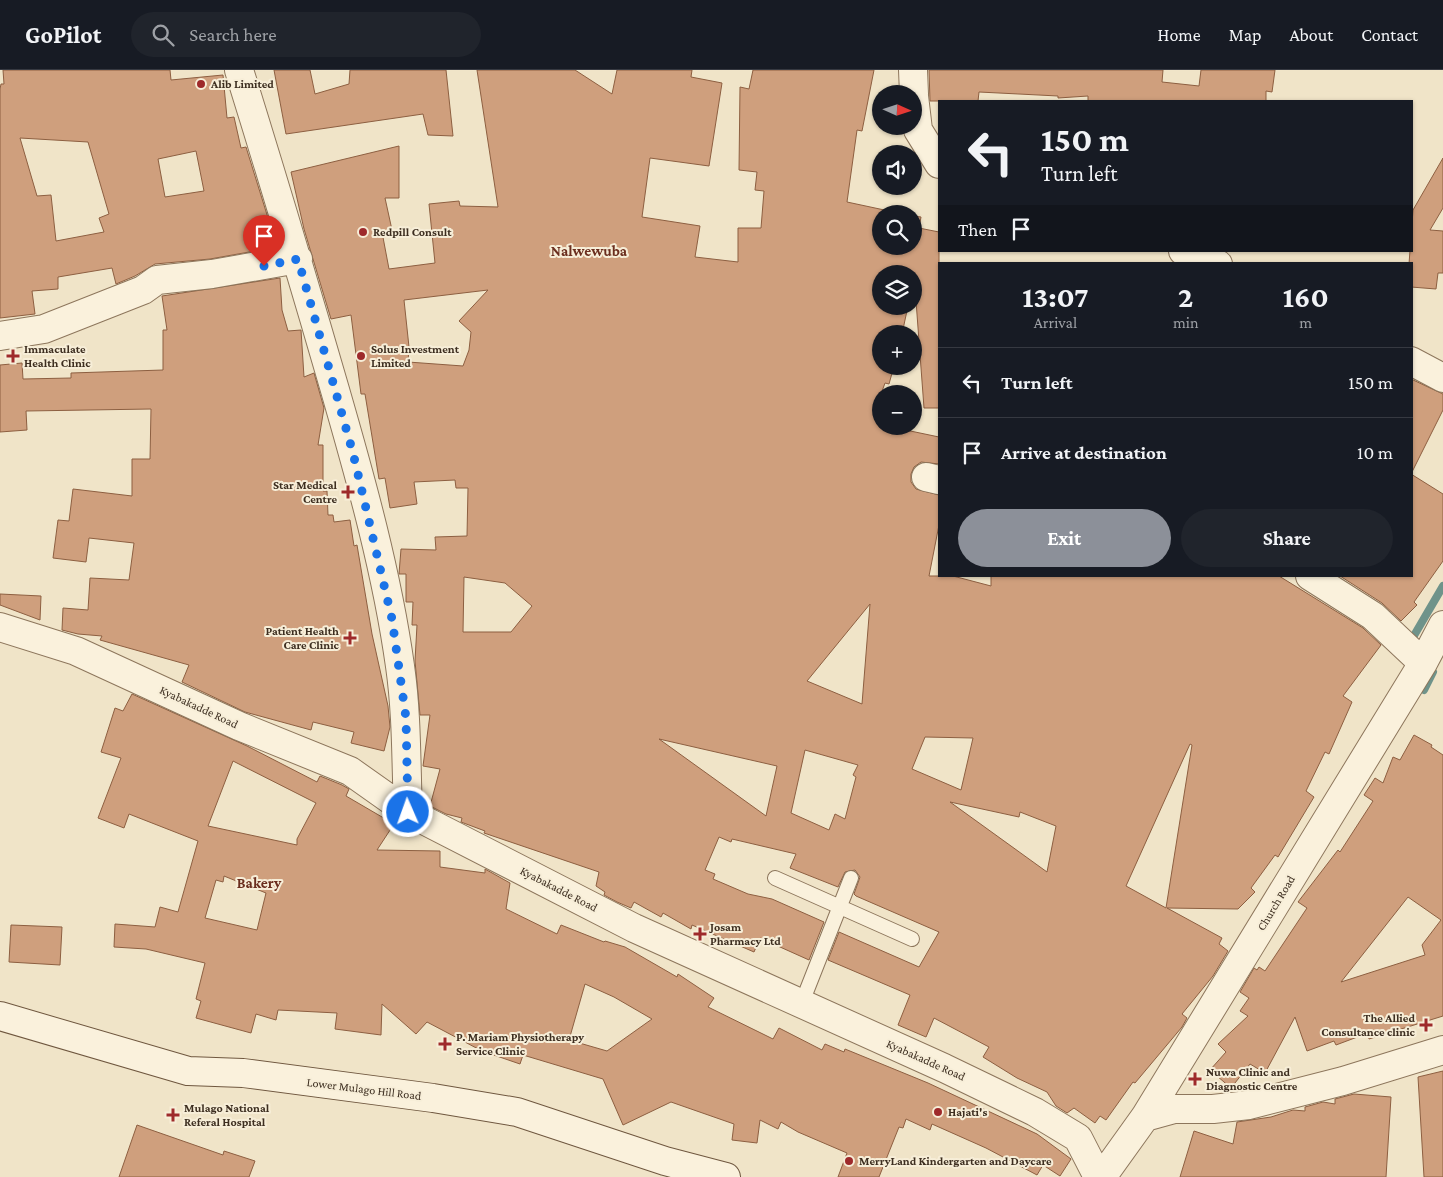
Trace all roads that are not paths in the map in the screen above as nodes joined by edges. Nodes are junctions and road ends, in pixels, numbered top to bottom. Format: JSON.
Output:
{"nodes":[{"id":1,"x":239,"y":70,"type":"edge"},
{"id":2,"x":913,"y":70,"type":"edge"},
{"id":3,"x":914,"y":85,"type":"edge"},
{"id":4,"x":921,"y":135,"type":"edge"},
{"id":5,"x":938,"y":162,"type":"edge"},
{"id":6,"x":1186,"y":252,"type":"edge"},
{"id":7,"x":298,"y":259,"type":"junction"},
{"id":8,"x":1213,"y":262,"type":"edge"},
{"id":9,"x":0,"y":336,"type":"edge"},
{"id":10,"x":1413,"y":362,"type":"edge"},
{"id":11,"x":1443,"y":378,"type":"edge"},
{"id":12,"x":1312,"y":577,"type":"edge"},
{"id":13,"x":1443,"y":625,"type":"edge"},
{"id":14,"x":0,"y":627,"type":"edge"},
{"id":15,"x":1423,"y":663,"type":"junction"},
{"id":16,"x":408,"y":812,"type":"junction"},
{"id":17,"x":775,"y":878,"type":"dead end"},
{"id":18,"x":851,"y":878,"type":"dead end"},
{"id":19,"x":840,"y":907,"type":"junction"},
{"id":20,"x":912,"y":939,"type":"dead end"},
{"id":21,"x":801,"y":1005,"type":"junction"},
{"id":22,"x":0,"y":1016,"type":"edge"},
{"id":23,"x":1443,"y":1050,"type":"edge"},
{"id":24,"x":1145,"y":1117,"type":"junction"},
{"id":25,"x":665,"y":1169,"type":"edge"},
{"id":26,"x":726,"y":1177,"type":"edge"},
{"id":27,"x":1100,"y":1177,"type":"edge"}],
"edges":[{"from":1,"to":7,"type":"street"},
{"from":2,"to":3,"type":"street"},
{"from":4,"to":5,"type":"street"},
{"from":6,"to":8,"type":"street"},
{"from":7,"to":9,"type":"street"},
{"from":7,"to":16,"type":"street"},
{"from":10,"to":11,"type":"street"},
{"from":12,"to":15,"type":"street"},
{"from":13,"to":15,"type":"street","name":"Church Road"},
{"from":14,"to":16,"type":"street","name":"Kyabakadde Road"},
{"from":15,"to":24,"type":"street","name":"Church Road"},
{"from":16,"to":21,"type":"street","name":"Kyabakadde Road"},
{"from":17,"to":19,"type":"lane"},
{"from":18,"to":19,"type":"lane"},
{"from":19,"to":20,"type":"lane"},
{"from":19,"to":21,"type":"lane"},
{"from":21,"to":27,"type":"street","name":"Kyabakadde Road"},
{"from":22,"to":25,"type":"street","name":"Lower Mulago Hill Road"},
{"from":23,"to":24,"type":"street"},
{"from":24,"to":27,"type":"street","name":"Church Road"},
{"from":25,"to":26,"type":"street","name":"Lower Mulago Hill Road"}]}
